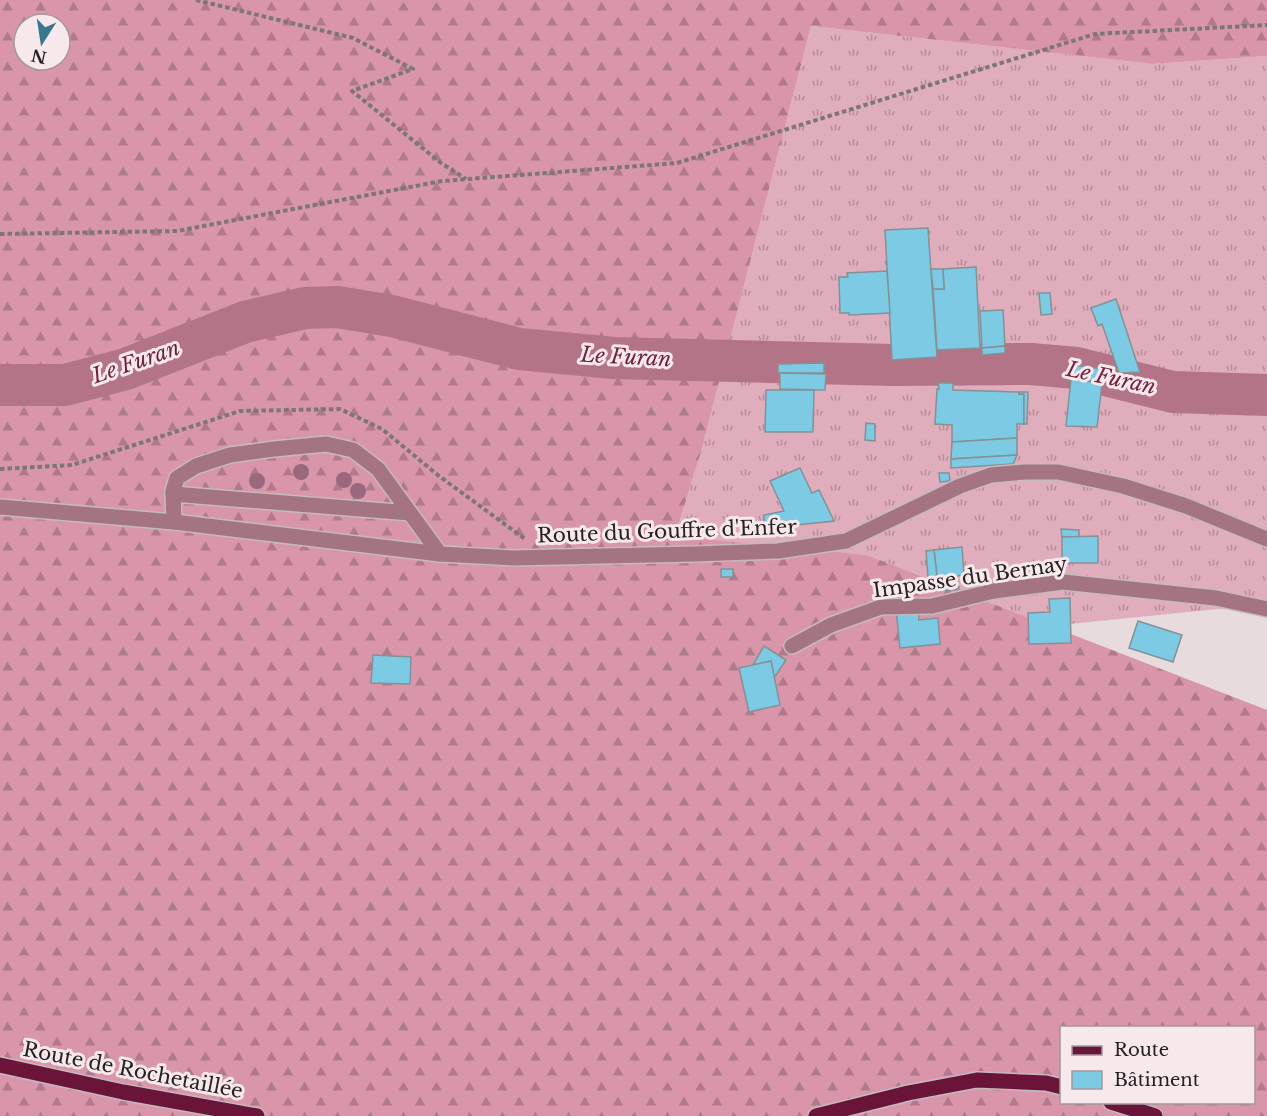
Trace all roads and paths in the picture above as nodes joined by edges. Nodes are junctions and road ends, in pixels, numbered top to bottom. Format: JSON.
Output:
{"nodes":[{"id":1,"x":196,"y":0,"type":"edge"},
{"id":2,"x":1267,"y":25,"type":"edge"},
{"id":3,"x":467,"y":179,"type":"junction"},
{"id":4,"x":0,"y":234,"type":"edge"},
{"id":5,"x":173,"y":494,"type":"junction"},
{"id":6,"x":0,"y":507,"type":"edge"},
{"id":7,"x":410,"y":513,"type":"junction"},
{"id":8,"x":174,"y":522,"type":"junction"},
{"id":9,"x":1267,"y":539,"type":"edge"},
{"id":10,"x":440,"y":554,"type":"junction"},
{"id":11,"x":1267,"y":609,"type":"edge"},
{"id":12,"x":792,"y":646,"type":"dead end"},
{"id":13,"x":0,"y":1065,"type":"edge"},
{"id":14,"x":1060,"y":1086,"type":"edge"},
{"id":15,"x":1117,"y":1104,"type":"edge"},
{"id":16,"x":257,"y":1116,"type":"edge"},
{"id":17,"x":816,"y":1116,"type":"edge"},
{"id":18,"x":1155,"y":1116,"type":"edge"}],
"edges":[{"from":1,"to":3,"type":"path"},
{"from":2,"to":3,"type":"path"},
{"from":3,"to":4,"type":"path"},
{"from":5,"to":7,"type":"street"},
{"from":5,"to":7,"type":"street"},
{"from":5,"to":8,"type":"street"},
{"from":6,"to":8,"type":"street","name":"Route du Gouffre d'Enfer"},
{"from":7,"to":10,"type":"street"},
{"from":8,"to":10,"type":"street","name":"Route du Gouffre d'Enfer"},
{"from":9,"to":10,"type":"street","name":"Route du Gouffre d'Enfer"},
{"from":11,"to":12,"type":"street","name":"Impasse du Bernay"},
{"from":13,"to":16,"type":"main road","name":"Route de Rochetaillée"},
{"from":14,"to":17,"type":"main road"},
{"from":15,"to":18,"type":"main road"}]}
